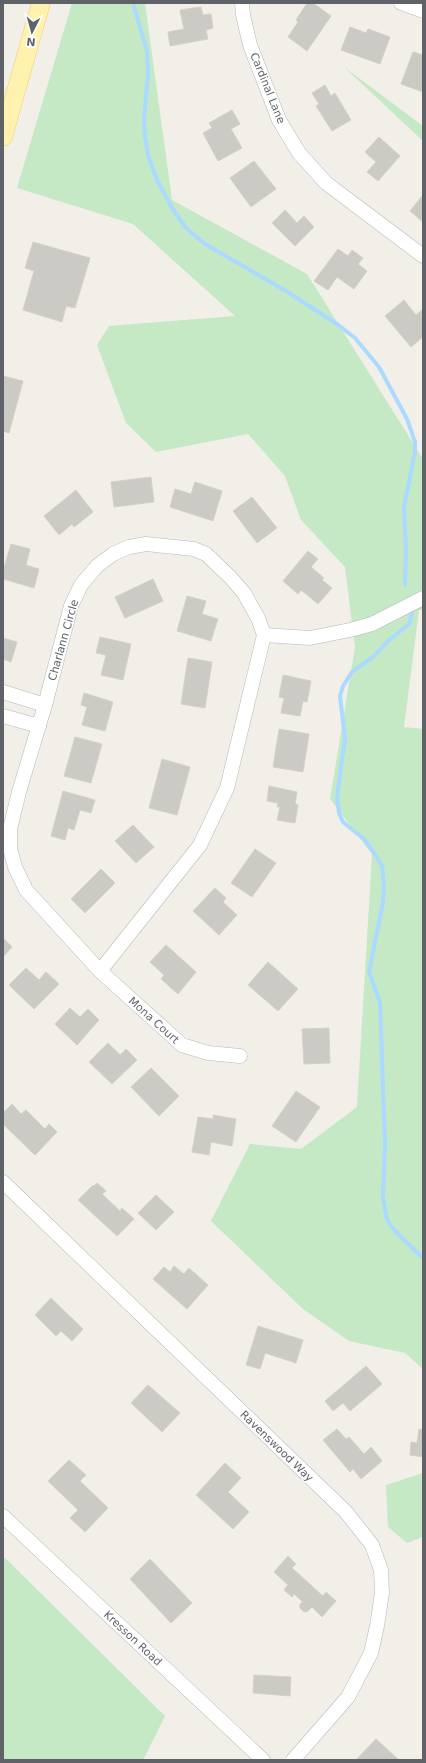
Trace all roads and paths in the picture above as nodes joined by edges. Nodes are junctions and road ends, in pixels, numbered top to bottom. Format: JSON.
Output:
{"nodes":[{"id":1,"x":41,"y":3,"type":"edge"},
{"id":2,"x":242,"y":3,"type":"edge"},
{"id":3,"x":401,"y":3,"type":"edge"},
{"id":4,"x":423,"y":11,"type":"edge"},
{"id":5,"x":3,"y":137,"type":"edge"},
{"id":6,"x":423,"y":256,"type":"edge"},
{"id":7,"x":423,"y":598,"type":"edge"},
{"id":8,"x":264,"y":635,"type":"junction"},
{"id":9,"x":3,"y":692,"type":"edge"},
{"id":10,"x":46,"y":704,"type":"junction"},
{"id":11,"x":3,"y":716,"type":"edge"},
{"id":12,"x":39,"y":726,"type":"junction"},
{"id":13,"x":100,"y":971,"type":"junction"},
{"id":14,"x":240,"y":1056,"type":"dead end"},
{"id":15,"x":3,"y":1182,"type":"edge"},
{"id":16,"x":3,"y":1516,"type":"edge"},
{"id":17,"x":263,"y":1760,"type":"edge"},
{"id":18,"x":293,"y":1760,"type":"edge"}],
"edges":[{"from":1,"to":5,"type":"main road"},
{"from":2,"to":6,"type":"street","name":"Cardinal Lane"},
{"from":3,"to":4,"type":"street"},
{"from":7,"to":8,"type":"street"},
{"from":8,"to":10,"type":"street","name":"Charlann Circle"},
{"from":8,"to":13,"type":"street"},
{"from":9,"to":10,"type":"street"},
{"from":10,"to":12,"type":"street","name":"Charlann Circle"},
{"from":11,"to":12,"type":"street"},
{"from":12,"to":13,"type":"street","name":"Charlann Circle"},
{"from":13,"to":14,"type":"street","name":"Mona Court"},
{"from":15,"to":18,"type":"street","name":"Ravenswood Way"},
{"from":16,"to":17,"type":"street","name":"Kresson Road"}]}
